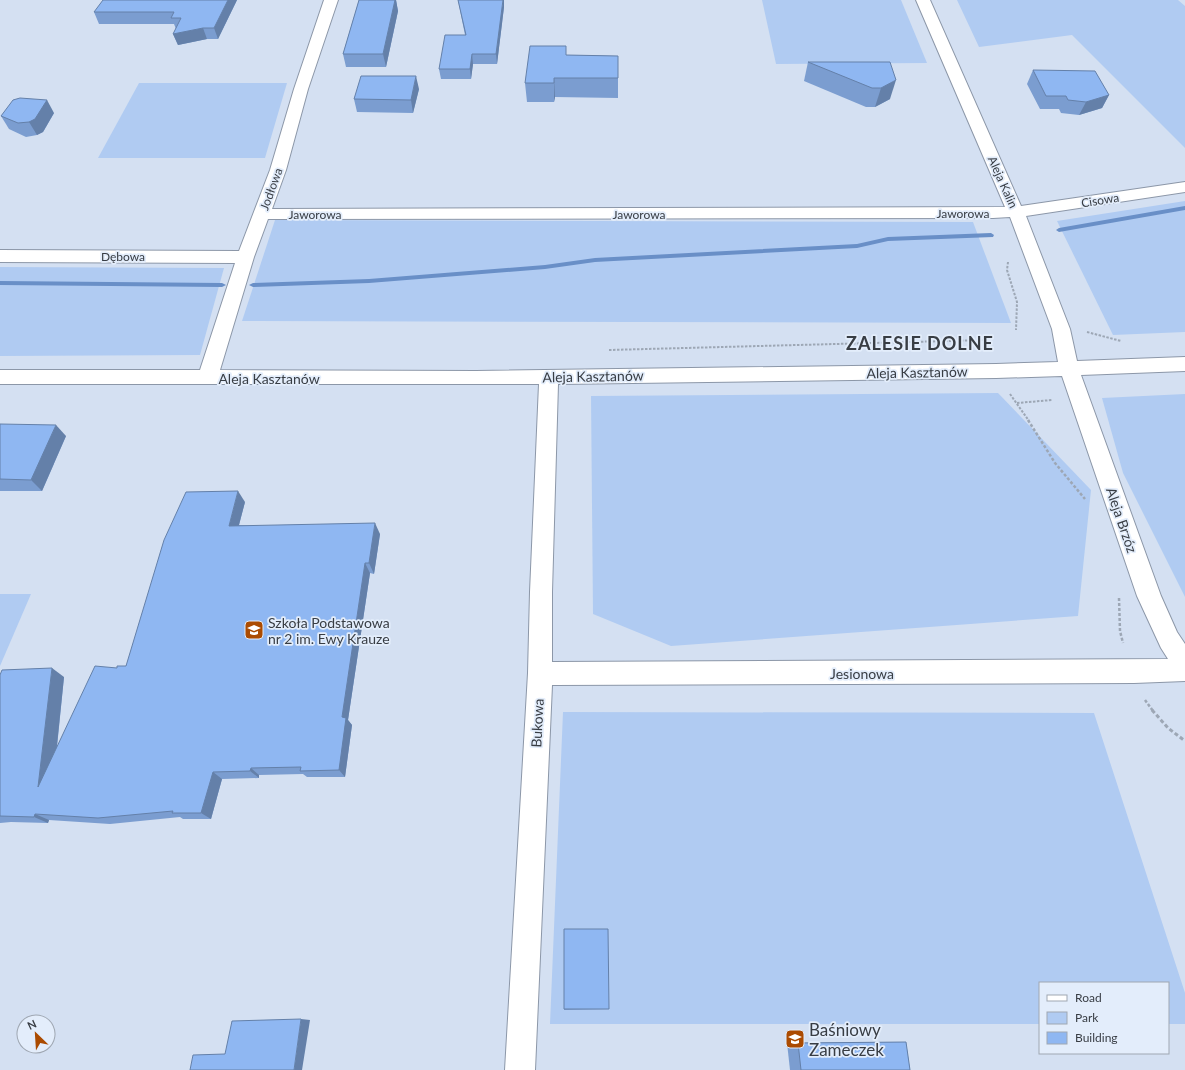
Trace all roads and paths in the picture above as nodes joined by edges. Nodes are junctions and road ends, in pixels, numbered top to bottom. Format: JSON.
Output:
{"nodes":[{"id":1,"x":331,"y":0,"type":"edge"},
{"id":2,"x":923,"y":0,"type":"edge"},
{"id":3,"x":1185,"y":187,"type":"edge"},
{"id":4,"x":1016,"y":212,"type":"junction"},
{"id":5,"x":261,"y":214,"type":"junction"},
{"id":6,"x":0,"y":256,"type":"edge"},
{"id":7,"x":245,"y":257,"type":"junction"},
{"id":8,"x":986,"y":340,"type":"dead end"},
{"id":9,"x":603,"y":351,"type":"dead end"},
{"id":10,"x":1185,"y":364,"type":"edge"},
{"id":11,"x":1069,"y":369,"type":"junction"},
{"id":12,"x":549,"y":376,"type":"junction"},
{"id":13,"x":0,"y":377,"type":"edge"},
{"id":14,"x":208,"y":377,"type":"junction"},
{"id":15,"x":1008,"y":392,"type":"dead end"},
{"id":16,"x":1090,"y":504,"type":"dead end"},
{"id":17,"x":1118,"y":597,"type":"dead end"},
{"id":18,"x":1185,"y":666,"type":"edge"},
{"id":19,"x":1185,"y":670,"type":"edge"},
{"id":20,"x":1134,"y":672,"type":"junction"},
{"id":21,"x":540,"y":673,"type":"junction"},
{"id":22,"x":1185,"y":741,"type":"edge"},
{"id":23,"x":520,"y":1070,"type":"edge"}],
"edges":[{"from":1,"to":5,"type":"street","name":"Jodłowa"},
{"from":2,"to":4,"type":"street","name":"Aleja Kalin"},
{"from":3,"to":4,"type":"street","name":"Cisowa"},
{"from":4,"to":5,"type":"street","name":"Jaworowa"},
{"from":4,"to":11,"type":"street","name":"Aleja Kalin"},
{"from":5,"to":7,"type":"street","name":"Jodłowa"},
{"from":6,"to":7,"type":"street","name":"Dębowa"},
{"from":7,"to":14,"type":"street","name":"Jodłowa"},
{"from":8,"to":9,"type":"path"},
{"from":10,"to":11,"type":"street","name":"Aleja Kasztanów"},
{"from":11,"to":12,"type":"street","name":"Aleja Kasztanów"},
{"from":11,"to":18,"type":"street","name":"Aleja Brzóz"},
{"from":12,"to":14,"type":"street","name":"Aleja Kasztanów"},
{"from":12,"to":21,"type":"street","name":"Bukowa"},
{"from":13,"to":14,"type":"street","name":"Aleja Kasztanów"},
{"from":15,"to":16,"type":"path"},
{"from":17,"to":20,"type":"path"},
{"from":19,"to":20,"type":"street","name":"Jesionowa"},
{"from":20,"to":21,"type":"street","name":"Jesionowa"},
{"from":20,"to":22,"type":"path"},
{"from":21,"to":23,"type":"street","name":"Bukowa"}]}
